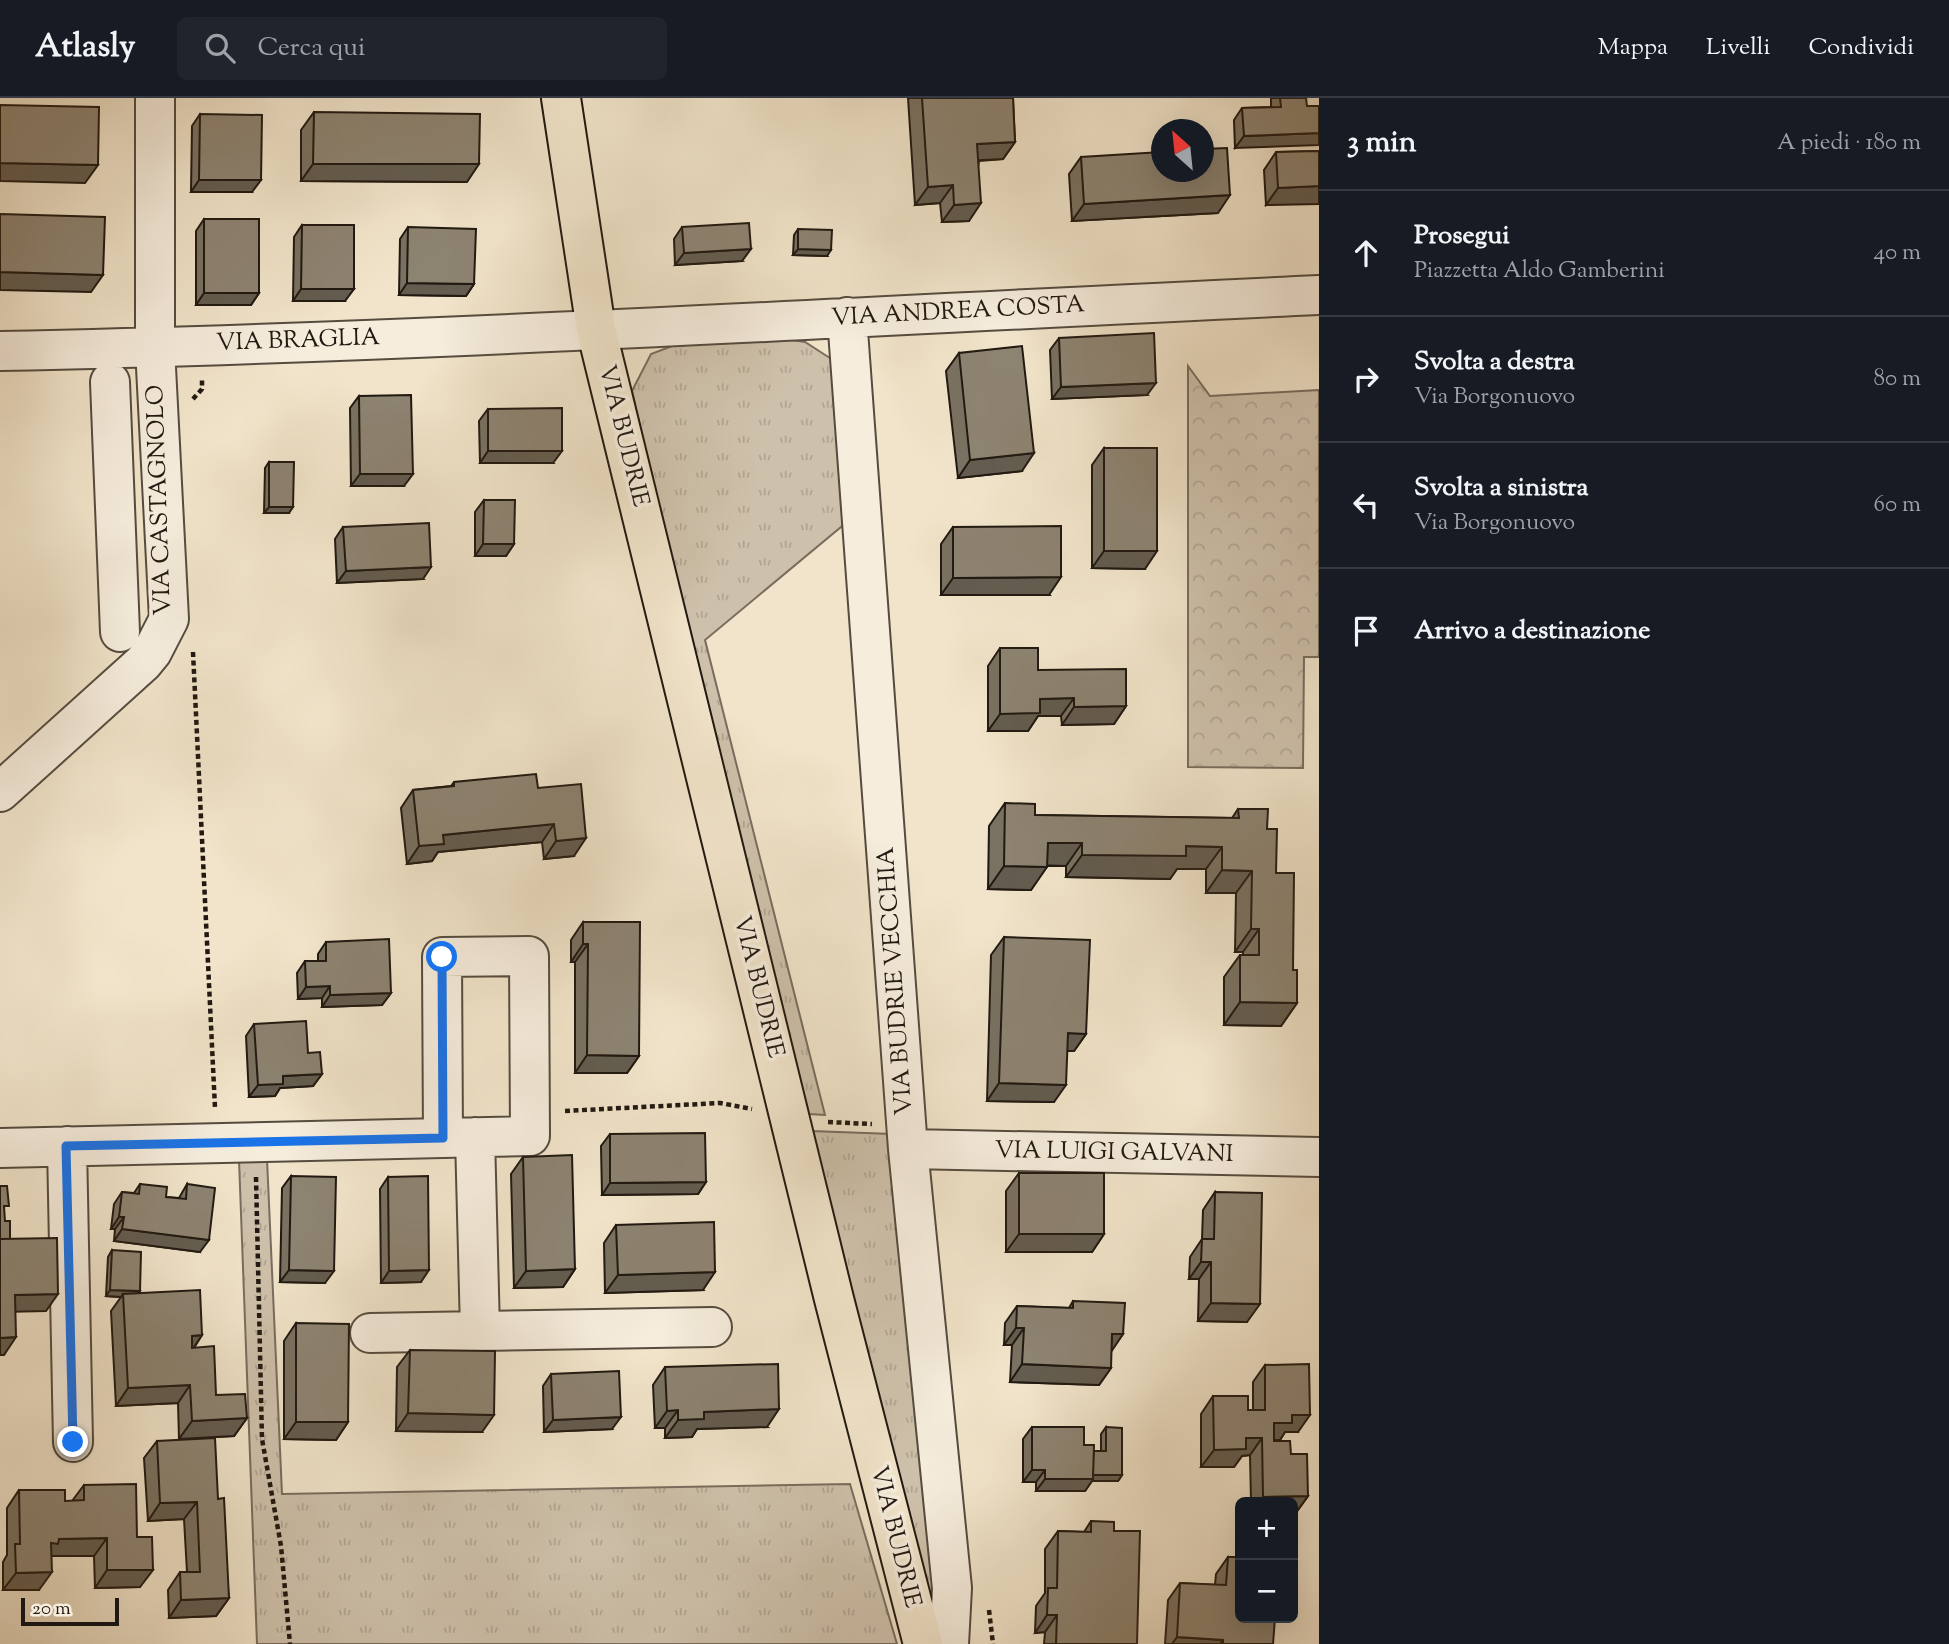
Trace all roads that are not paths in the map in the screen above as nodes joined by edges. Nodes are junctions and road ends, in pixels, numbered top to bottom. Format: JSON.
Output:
{"nodes":[{"id":1,"x":155,"y":98,"type":"edge"},
{"id":2,"x":561,"y":98,"type":"edge"},
{"id":3,"x":1319,"y":295,"type":"edge"},
{"id":4,"x":847,"y":317,"type":"junction"},
{"id":5,"x":596,"y":329,"type":"junction"},
{"id":6,"x":155,"y":348,"type":"junction"},
{"id":7,"x":0,"y":351,"type":"edge"},
{"id":8,"x":110,"y":382,"type":"dead end"},
{"id":9,"x":120,"y":632,"type":"dead end"},
{"id":10,"x":0,"y":792,"type":"edge"},
{"id":11,"x":459,"y":1137,"type":"junction"},
{"id":12,"x":907,"y":1137,"type":"junction"},
{"id":13,"x":66,"y":1146,"type":"junction"},
{"id":14,"x":0,"y":1148,"type":"edge"},
{"id":15,"x":1319,"y":1157,"type":"edge"},
{"id":16,"x":712,"y":1327,"type":"dead end"},
{"id":17,"x":480,"y":1329,"type":"junction"},
{"id":18,"x":370,"y":1333,"type":"dead end"},
{"id":19,"x":73,"y":1442,"type":"dead end"},
{"id":20,"x":923,"y":1644,"type":"edge"},
{"id":21,"x":949,"y":1644,"type":"edge"}],
"edges":[{"from":1,"to":6,"type":"street","name":"VIA CASTAGNOLO"},
{"from":2,"to":5,"type":"main road","name":"VIA BUDRIE"},
{"from":3,"to":4,"type":"street","name":"VIA ANDREA COSTA"},
{"from":4,"to":5,"type":"street","name":"VIA ANDREA COSTA"},
{"from":4,"to":12,"type":"street","name":"VIA BUDRIE VECCHIA"},
{"from":5,"to":6,"type":"street","name":"VIA BRAGLIA"},
{"from":5,"to":20,"type":"main road","name":"VIA BUDRIE"},
{"from":6,"to":7,"type":"street","name":"VIA BRAGLIA"},
{"from":6,"to":10,"type":"street","name":"VIA CASTAGNOLO"},
{"from":8,"to":9,"type":"street"},
{"from":11,"to":11,"type":"street"},
{"from":11,"to":13,"type":"street"},
{"from":11,"to":17,"type":"street"},
{"from":12,"to":15,"type":"street","name":"VIA LUIGI GALVANI"},
{"from":12,"to":21,"type":"street","name":"VIA BUDRIE VECCHIA"},
{"from":13,"to":14,"type":"street"},
{"from":13,"to":19,"type":"street"},
{"from":16,"to":17,"type":"street"},
{"from":17,"to":18,"type":"street"}]}
